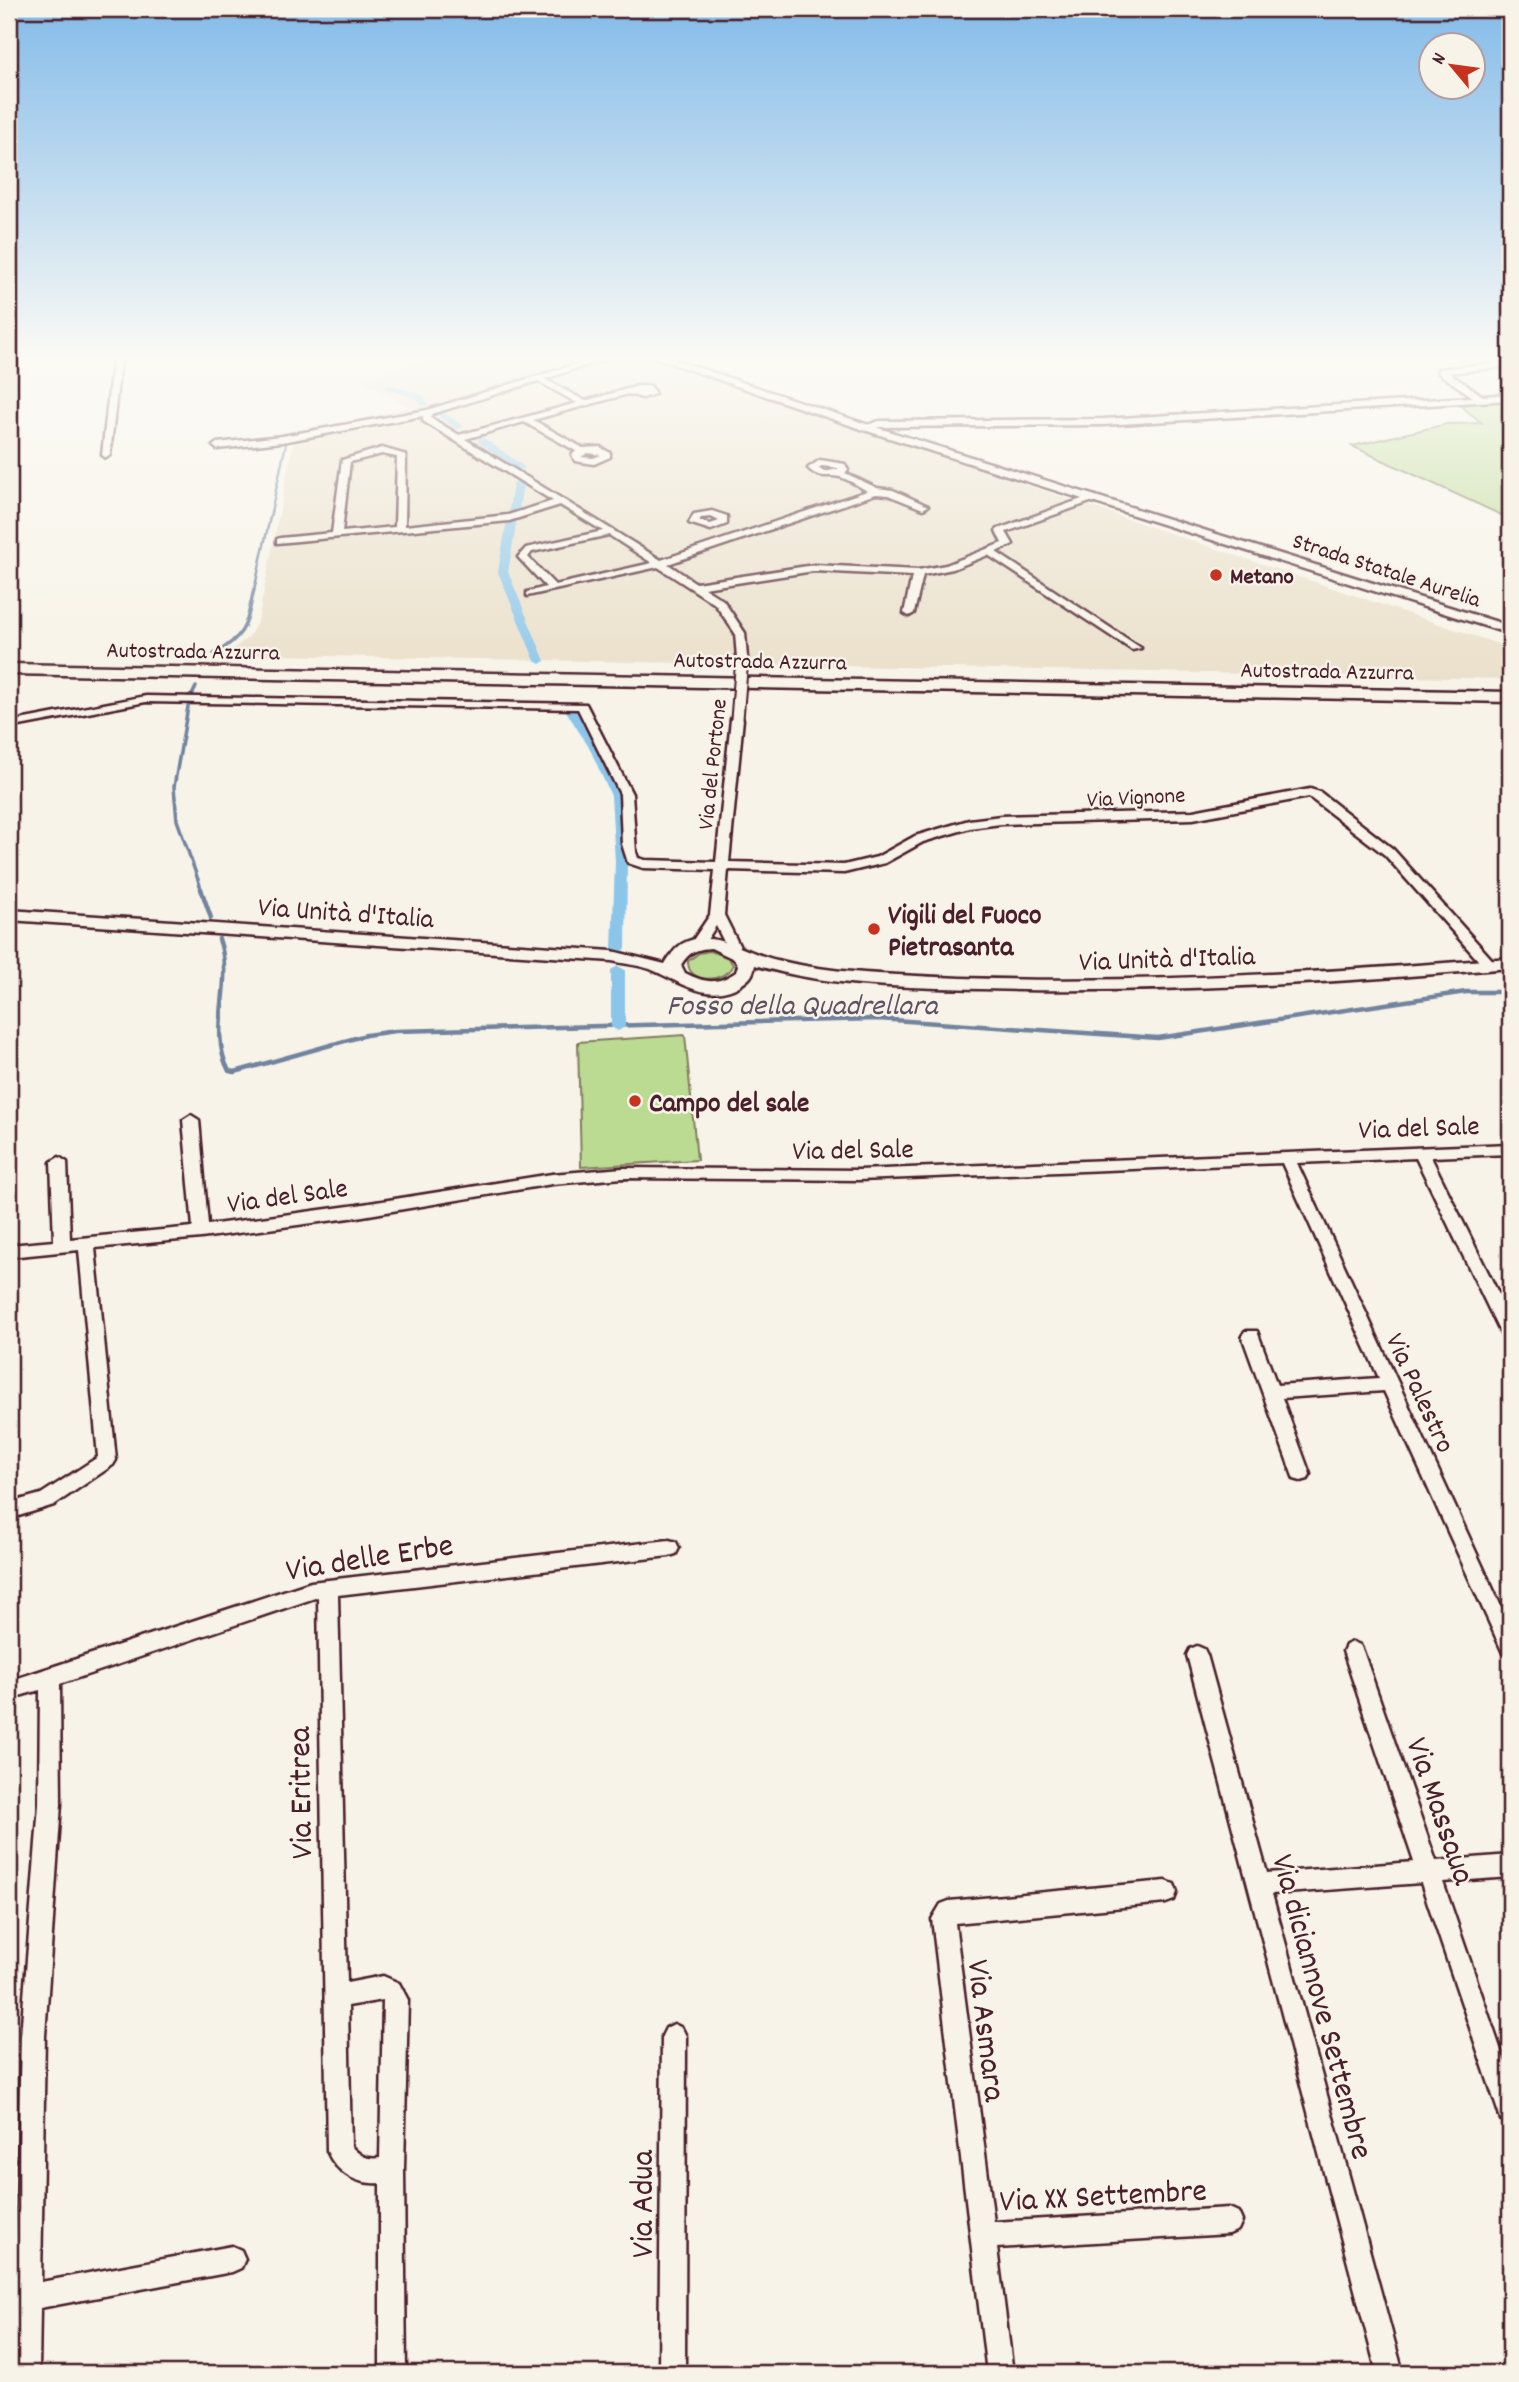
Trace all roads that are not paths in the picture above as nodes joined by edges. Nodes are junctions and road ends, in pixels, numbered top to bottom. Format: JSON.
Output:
{"nodes":[{"id":1,"x":345,"y":466,"type":"edge"},
{"id":2,"x":402,"y":466,"type":"edge"},
{"id":3,"x":504,"y":466,"type":"edge"},
{"id":4,"x":991,"y":466,"type":"edge"},
{"id":5,"x":838,"y":473,"type":"dead end"},
{"id":6,"x":875,"y":491,"type":"junction"},
{"id":7,"x":1093,"y":498,"type":"junction"},
{"id":8,"x":562,"y":501,"type":"junction"},
{"id":9,"x":923,"y":506,"type":"dead end"},
{"id":10,"x":400,"y":529,"type":"junction"},
{"id":11,"x":611,"y":532,"type":"junction"},
{"id":12,"x":747,"y":533,"type":"junction"},
{"id":13,"x":337,"y":535,"type":"junction"},
{"id":14,"x":727,"y":539,"type":"junction"},
{"id":15,"x":280,"y":541,"type":"dead end"},
{"id":16,"x":988,"y":551,"type":"junction"},
{"id":17,"x":659,"y":564,"type":"junction"},
{"id":18,"x":918,"y":573,"type":"junction"},
{"id":19,"x":748,"y":577,"type":"junction"},
{"id":20,"x":695,"y":586,"type":"junction"},
{"id":21,"x":552,"y":588,"type":"junction"},
{"id":22,"x":531,"y":594,"type":"dead end"},
{"id":23,"x":719,"y":602,"type":"junction"},
{"id":24,"x":909,"y":613,"type":"dead end"},
{"id":25,"x":1510,"y":630,"type":"edge"},
{"id":26,"x":1136,"y":648,"type":"dead end"},
{"id":27,"x":9,"y":669,"type":"edge"},
{"id":28,"x":9,"y":679,"type":"edge"},
{"id":29,"x":1510,"y":697,"type":"edge"},
{"id":30,"x":1510,"y":706,"type":"edge"},
{"id":31,"x":9,"y":724,"type":"edge"},
{"id":32,"x":722,"y":866,"type":"junction"},
{"id":33,"x":9,"y":915,"type":"edge"},
{"id":34,"x":717,"y":915,"type":"junction"},
{"id":35,"x":692,"y":947,"type":"junction"},
{"id":36,"x":739,"y":952,"type":"junction"},
{"id":37,"x":612,"y":956,"type":"junction"},
{"id":38,"x":1510,"y":963,"type":"edge"},
{"id":39,"x":1490,"y":965,"type":"junction"},
{"id":40,"x":806,"y":974,"type":"junction"},
{"id":41,"x":677,"y":975,"type":"junction"},
{"id":42,"x":736,"y":981,"type":"junction"},
{"id":43,"x":191,"y":1120,"type":"dead end"},
{"id":44,"x":1510,"y":1149,"type":"edge"},
{"id":45,"x":1421,"y":1153,"type":"junction"},
{"id":46,"x":1287,"y":1158,"type":"junction"},
{"id":47,"x":59,"y":1162,"type":"dead end"},
{"id":48,"x":201,"y":1232,"type":"junction"},
{"id":49,"x":86,"y":1243,"type":"junction"},
{"id":50,"x":62,"y":1246,"type":"junction"},
{"id":51,"x":9,"y":1251,"type":"edge"},
{"id":52,"x":1510,"y":1334,"type":"edge"},
{"id":53,"x":1251,"y":1336,"type":"dead end"},
{"id":54,"x":1389,"y":1384,"type":"junction"},
{"id":55,"x":1271,"y":1392,"type":"junction"},
{"id":56,"x":1301,"y":1474,"type":"dead end"},
{"id":57,"x":9,"y":1511,"type":"edge"},
{"id":58,"x":669,"y":1548,"type":"dead end"},
{"id":59,"x":328,"y":1587,"type":"junction"},
{"id":60,"x":1510,"y":1647,"type":"edge"},
{"id":61,"x":1353,"y":1651,"type":"dead end"},
{"id":62,"x":1197,"y":1655,"type":"dead end"},
{"id":63,"x":50,"y":1678,"type":"junction"},
{"id":64,"x":9,"y":1690,"type":"edge"},
{"id":65,"x":1510,"y":1866,"type":"edge"},
{"id":66,"x":1428,"y":1872,"type":"junction"},
{"id":67,"x":1258,"y":1884,"type":"junction"},
{"id":68,"x":1166,"y":1892,"type":"dead end"},
{"id":69,"x":335,"y":1997,"type":"junction"},
{"id":70,"x":674,"y":2036,"type":"dead end"},
{"id":71,"x":1510,"y":2111,"type":"edge"},
{"id":72,"x":392,"y":2168,"type":"junction"},
{"id":73,"x":1229,"y":2221,"type":"dead end"},
{"id":74,"x":981,"y":2236,"type":"junction"},
{"id":75,"x":232,"y":2259,"type":"dead end"},
{"id":76,"x":28,"y":2297,"type":"junction"},
{"id":77,"x":26,"y":2373,"type":"edge"},
{"id":78,"x":393,"y":2373,"type":"edge"},
{"id":79,"x":672,"y":2373,"type":"edge"},
{"id":80,"x":1000,"y":2373,"type":"edge"},
{"id":81,"x":1390,"y":2373,"type":"edge"}],
"edges":[{"from":1,"to":13,"type":"street"},
{"from":2,"to":10,"type":"street"},
{"from":3,"to":8,"type":"street","name":"Via del Portone"},
{"from":4,"to":7,"type":"main road","name":"Strada Statale Aurelia"},
{"from":5,"to":6,"type":"street"},
{"from":6,"to":9,"type":"street"},
{"from":6,"to":12,"type":"street"},
{"from":7,"to":16,"type":"street"},
{"from":7,"to":25,"type":"main road","name":"Strada Statale Aurelia"},
{"from":8,"to":10,"type":"street"},
{"from":8,"to":11,"type":"street","name":"Via del Portone"},
{"from":10,"to":13,"type":"street"},
{"from":11,"to":17,"type":"street","name":"Via del Portone"},
{"from":11,"to":21,"type":"street"},
{"from":12,"to":14,"type":"street"},
{"from":12,"to":14,"type":"street"},
{"from":13,"to":15,"type":"street"},
{"from":14,"to":17,"type":"street"},
{"from":16,"to":18,"type":"street"},
{"from":16,"to":26,"type":"street"},
{"from":17,"to":20,"type":"street","name":"Via del Portone"},
{"from":17,"to":21,"type":"street"},
{"from":18,"to":19,"type":"street"},
{"from":18,"to":24,"type":"street"},
{"from":19,"to":20,"type":"street"},
{"from":19,"to":23,"type":"street"},
{"from":20,"to":23,"type":"street","name":"Via del Portone"},
{"from":21,"to":22,"type":"street"},
{"from":23,"to":32,"type":"street","name":"Via del Portone","bridge":true},
{"from":27,"to":29,"type":"highway","name":"Autostrada Azzurra"},
{"from":28,"to":30,"type":"highway","name":"Autostrada Azzurra"},
{"from":31,"to":32,"type":"street","name":"Via Vignone"},
{"from":32,"to":34,"type":"street","name":"Via del Portone"},
{"from":32,"to":39,"type":"street","name":"Via Vignone"},
{"from":33,"to":37,"type":"main road","name":"Via Unità d'Italia"},
{"from":34,"to":35,"type":"street","name":"Via del Portone"},
{"from":34,"to":36,"type":"street"},
{"from":35,"to":36,"type":"main road"},
{"from":35,"to":37,"type":"main road"},
{"from":35,"to":41,"type":"main road"},
{"from":36,"to":40,"type":"main road","name":"Via Unità d'Italia"},
{"from":36,"to":42,"type":"main road"},
{"from":37,"to":41,"type":"main road","name":"Via Unità d'Italia"},
{"from":38,"to":39,"type":"main road","name":"Via Unità d'Italia"},
{"from":39,"to":40,"type":"main road","name":"Via Unità d'Italia"},
{"from":40,"to":42,"type":"main road"},
{"from":41,"to":42,"type":"main road"},
{"from":43,"to":48,"type":"street","name":"Via del Sale"},
{"from":44,"to":45,"type":"street","name":"Via del Sale"},
{"from":45,"to":46,"type":"street","name":"Via del Sale"},
{"from":45,"to":52,"type":"street"},
{"from":46,"to":48,"type":"street","name":"Via del Sale"},
{"from":46,"to":54,"type":"street","name":"Via Palestro"},
{"from":47,"to":50,"type":"street"},
{"from":48,"to":49,"type":"street","name":"Via del Sale"},
{"from":49,"to":50,"type":"street","name":"Via del Sale"},
{"from":49,"to":57,"type":"street"},
{"from":50,"to":51,"type":"street","name":"Via del Sale"},
{"from":53,"to":55,"type":"street"},
{"from":54,"to":55,"type":"street"},
{"from":54,"to":60,"type":"street","name":"Via Palestro"},
{"from":55,"to":56,"type":"street"},
{"from":58,"to":59,"type":"street","name":"Via delle Erbe"},
{"from":59,"to":63,"type":"street","name":"Via delle Erbe"},
{"from":59,"to":69,"type":"street","name":"Via Eritrea"},
{"from":61,"to":66,"type":"street","name":"Via Massaua"},
{"from":62,"to":67,"type":"street","name":"Via diciannove Settembre"},
{"from":63,"to":64,"type":"street","name":"Via delle Erbe"},
{"from":63,"to":76,"type":"street"},
{"from":65,"to":66,"type":"street"},
{"from":66,"to":67,"type":"street"},
{"from":66,"to":71,"type":"street","name":"Via Massaua"},
{"from":67,"to":81,"type":"street","name":"Via diciannove Settembre"},
{"from":68,"to":74,"type":"street","name":"Via Asmara"},
{"from":69,"to":72,"type":"street","name":"Via Eritrea"},
{"from":69,"to":72,"type":"street"},
{"from":70,"to":79,"type":"street","name":"Via Adua"},
{"from":72,"to":78,"type":"street"},
{"from":73,"to":74,"type":"street","name":"Via XX Settembre"},
{"from":74,"to":80,"type":"street","name":"Via Asmara"},
{"from":75,"to":76,"type":"street"},
{"from":76,"to":77,"type":"street"}]}
